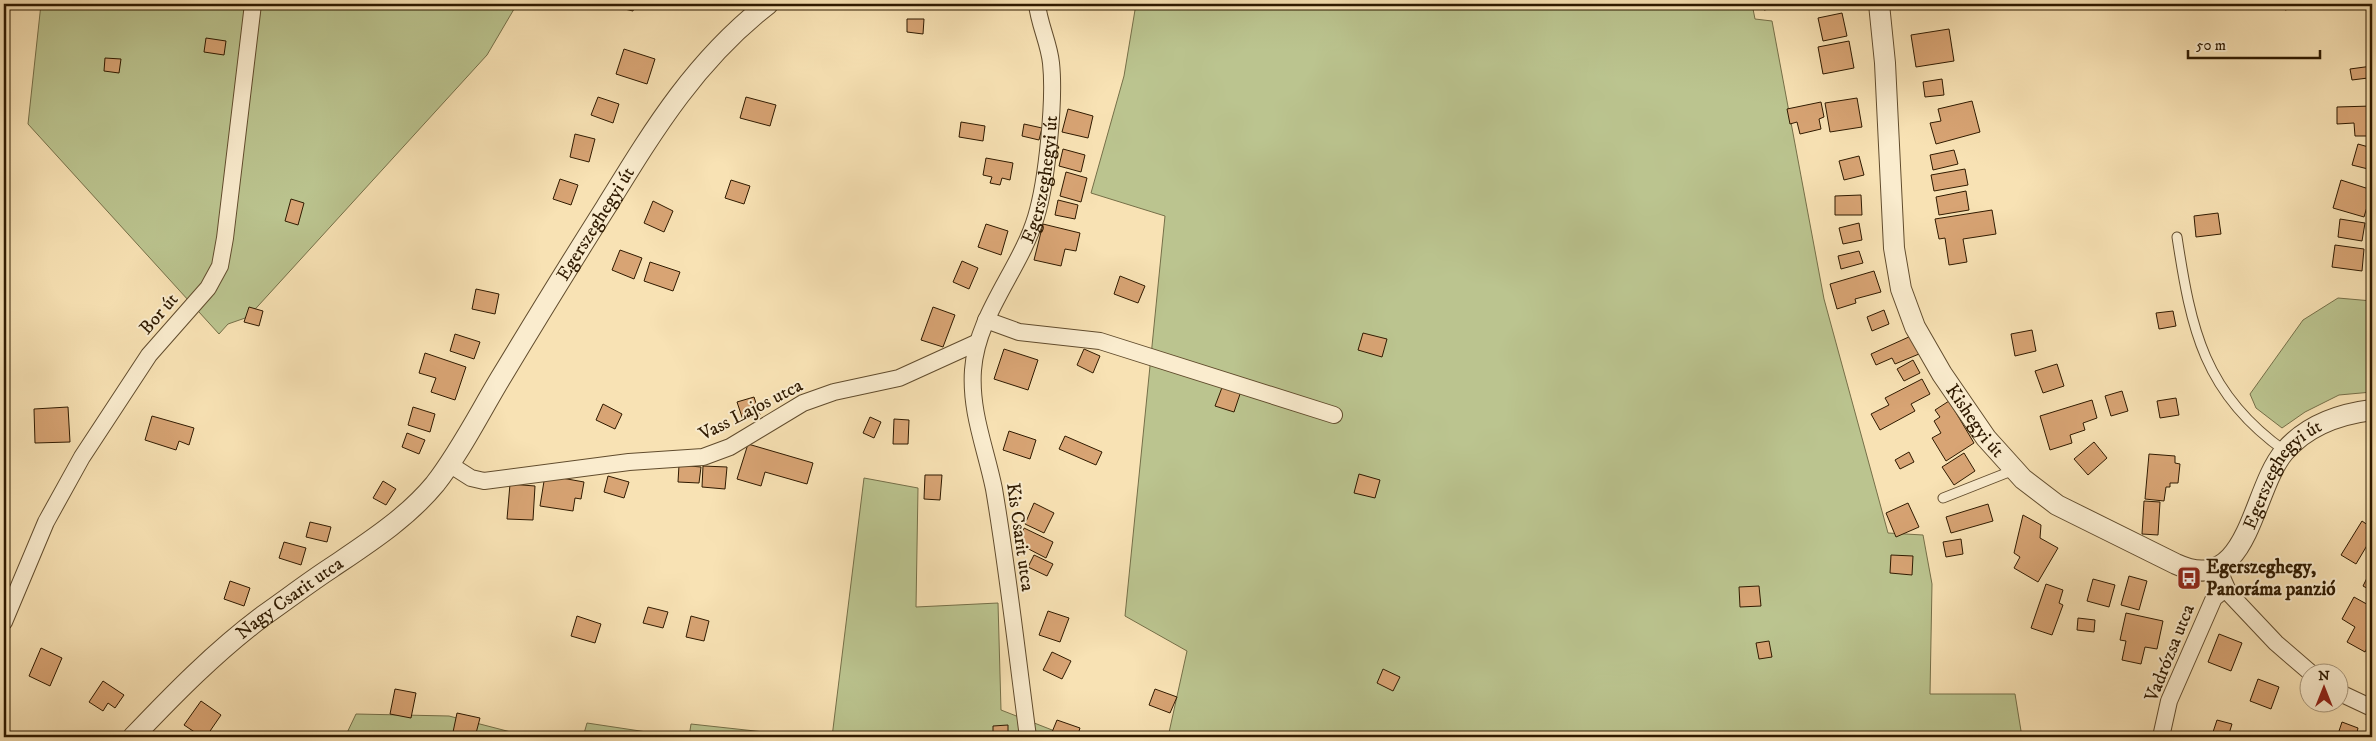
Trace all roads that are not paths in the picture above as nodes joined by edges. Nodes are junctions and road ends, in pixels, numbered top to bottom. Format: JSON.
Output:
{"nodes":[{"id":1,"x":253,"y":4,"type":"edge"},
{"id":2,"x":768,"y":4,"type":"edge"},
{"id":3,"x":1037,"y":4,"type":"edge"},
{"id":4,"x":1879,"y":4,"type":"edge"},
{"id":5,"x":2177,"y":237,"type":"dead end"},
{"id":6,"x":986,"y":320,"type":"junction"},
{"id":7,"x":976,"y":343,"type":"junction"},
{"id":8,"x":2372,"y":410,"type":"edge"},
{"id":9,"x":1334,"y":415,"type":"dead end"},
{"id":10,"x":2285,"y":451,"type":"junction"},
{"id":11,"x":449,"y":464,"type":"junction"},
{"id":12,"x":2014,"y":470,"type":"junction"},
{"id":13,"x":1943,"y":498,"type":"dead end"},
{"id":14,"x":2216,"y":569,"type":"junction"},
{"id":15,"x":2225,"y":589,"type":"junction"},
{"id":16,"x":4,"y":622,"type":"edge"},
{"id":17,"x":2301,"y":664,"type":"edge"},
{"id":18,"x":2348,"y":698,"type":"edge"},
{"id":19,"x":2372,"y":708,"type":"edge"},
{"id":20,"x":133,"y":737,"type":"edge"},
{"id":21,"x":1028,"y":737,"type":"edge"},
{"id":22,"x":2161,"y":737,"type":"edge"}],
"edges":[{"from":1,"to":16,"type":"street","name":"Bor út"},
{"from":2,"to":11,"type":"street","name":"Egerszeghegyi út"},
{"from":3,"to":6,"type":"street","name":"Egerszeghegyi út"},
{"from":4,"to":12,"type":"street","name":"Kishegyi út"},
{"from":5,"to":10,"type":"lane"},
{"from":6,"to":7,"type":"street","name":"Egerszeghegyi út"},
{"from":6,"to":9,"type":"street"},
{"from":7,"to":11,"type":"street","name":"Vass Lajos utca"},
{"from":7,"to":21,"type":"street","name":"Kis Csarit utca"},
{"from":8,"to":10,"type":"street","name":"Egerszeghegyi út"},
{"from":10,"to":14,"type":"street","name":"Egerszeghegyi út"},
{"from":11,"to":20,"type":"street","name":"Nagy Csarit utca"},
{"from":12,"to":13,"type":"lane"},
{"from":12,"to":14,"type":"street","name":"Kishegyi út"},
{"from":14,"to":15,"type":"street"},
{"from":15,"to":17,"type":"street"},
{"from":15,"to":22,"type":"street","name":"Vadrózsa utca"},
{"from":18,"to":19,"type":"street"}]}
